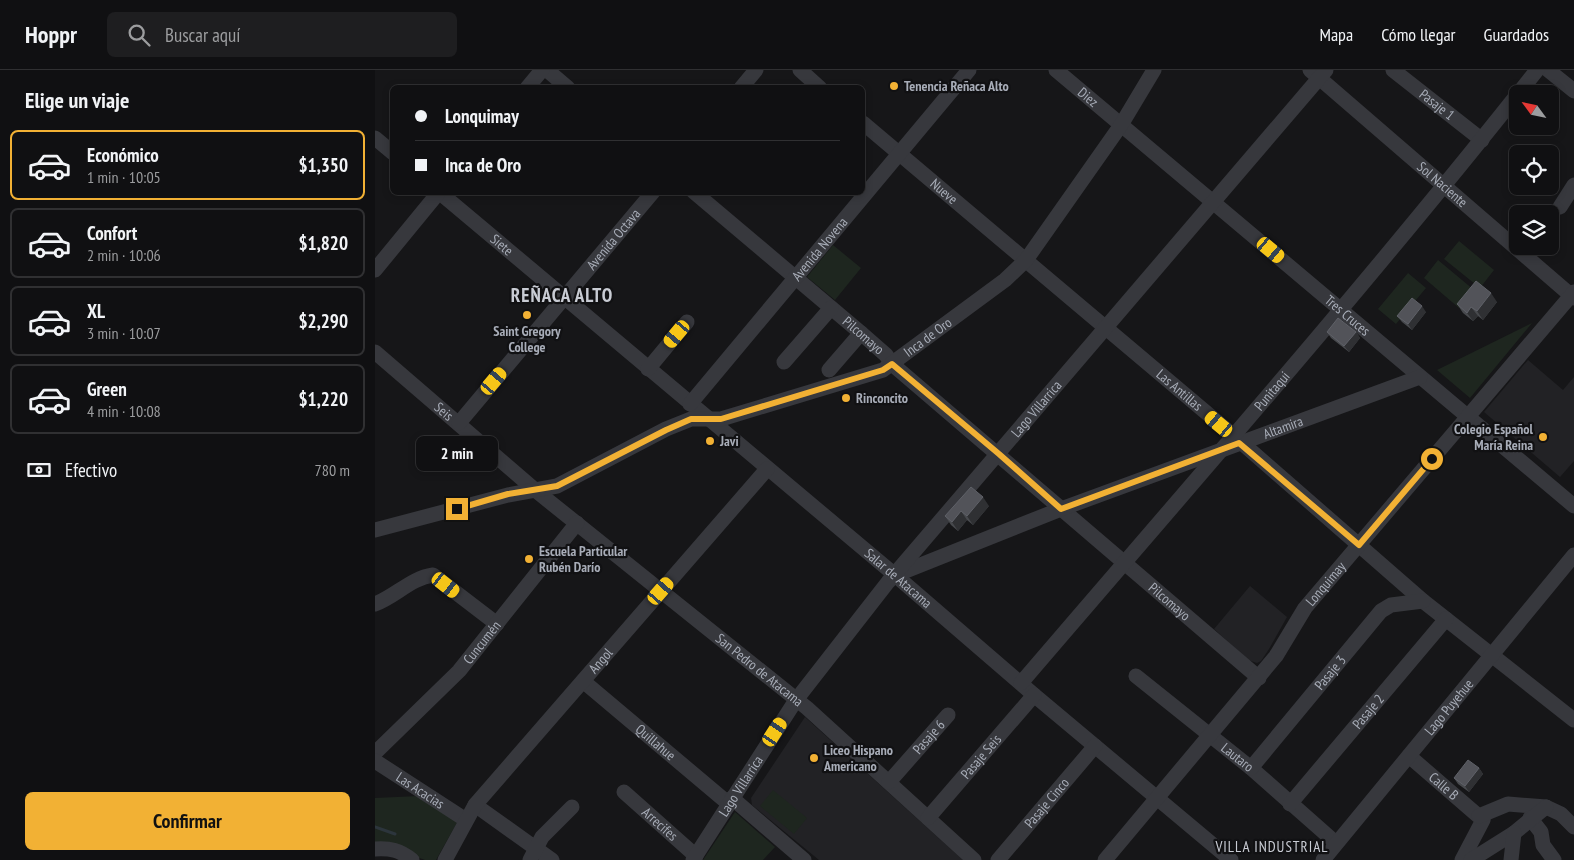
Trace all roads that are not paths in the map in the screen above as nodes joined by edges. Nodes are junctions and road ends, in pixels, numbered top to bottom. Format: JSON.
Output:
{"nodes":[{"id":1,"x":542,"y":70,"type":"edge"},
{"id":2,"x":547,"y":70,"type":"edge"},
{"id":3,"x":756,"y":70,"type":"edge"},
{"id":4,"x":800,"y":70,"type":"edge"},
{"id":5,"x":969,"y":70,"type":"edge"},
{"id":6,"x":1056,"y":70,"type":"edge"},
{"id":7,"x":1154,"y":70,"type":"edge"},
{"id":8,"x":1393,"y":70,"type":"edge"},
{"id":9,"x":1537,"y":70,"type":"edge"},
{"id":10,"x":1548,"y":70,"type":"edge"},
{"id":11,"x":1319,"y":73,"type":"edge"},
{"id":12,"x":530,"y":85,"type":"edge"},
{"id":13,"x":564,"y":85,"type":"edge"},
{"id":14,"x":744,"y":85,"type":"edge"},
{"id":15,"x":818,"y":85,"type":"edge"},
{"id":16,"x":1525,"y":85,"type":"edge"},
{"id":17,"x":1574,"y":91,"type":"edge"},
{"id":18,"x":1509,"y":106,"type":"edge"},
{"id":19,"x":865,"y":125,"type":"edge"},
{"id":20,"x":1121,"y":125,"type":"junction"},
{"id":21,"x":375,"y":138,"type":"edge"},
{"id":22,"x":1482,"y":140,"type":"junction"},
{"id":23,"x":390,"y":150,"type":"edge"},
{"id":24,"x":899,"y":153,"type":"junction"},
{"id":25,"x":1574,"y":185,"type":"edge"},
{"id":26,"x":1445,"y":186,"type":"junction"},
{"id":27,"x":865,"y":194,"type":"edge"},
{"id":28,"x":437,"y":195,"type":"edge"},
{"id":29,"x":443,"y":195,"type":"edge"},
{"id":30,"x":650,"y":195,"type":"edge"},
{"id":31,"x":698,"y":195,"type":"edge"},
{"id":32,"x":864,"y":195,"type":"edge"},
{"id":33,"x":1214,"y":202,"type":"junction"},
{"id":34,"x":1561,"y":207,"type":"dead end"},
{"id":35,"x":1026,"y":260,"type":"junction"},
{"id":36,"x":375,"y":270,"type":"edge"},
{"id":37,"x":795,"y":278,"type":"junction"},
{"id":38,"x":1573,"y":295,"type":"edge"},
{"id":39,"x":565,"y":297,"type":"junction"},
{"id":40,"x":831,"y":308,"type":"junction"},
{"id":41,"x":1341,"y":309,"type":"junction"},
{"id":42,"x":687,"y":322,"type":"dead end"},
{"id":43,"x":1105,"y":329,"type":"junction"},
{"id":44,"x":861,"y":333,"type":"junction"},
{"id":45,"x":375,"y":352,"type":"edge"},
{"id":46,"x":784,"y":362,"type":"dead end"},
{"id":47,"x":892,"y":364,"type":"junction"},
{"id":48,"x":647,"y":369,"type":"junction"},
{"id":49,"x":829,"y":370,"type":"dead end"},
{"id":50,"x":1420,"y":377,"type":"junction"},
{"id":51,"x":689,"y":404,"type":"junction"},
{"id":52,"x":1469,"y":416,"type":"junction"},
{"id":53,"x":708,"y":419,"type":"junction"},
{"id":54,"x":459,"y":423,"type":"junction"},
{"id":55,"x":1236,"y":440,"type":"junction"},
{"id":56,"x":1222,"y":450,"type":"junction"},
{"id":57,"x":999,"y":454,"type":"junction"},
{"id":58,"x":767,"y":469,"type":"junction"},
{"id":59,"x":535,"y":490,"type":"junction"},
{"id":60,"x":1574,"y":506,"type":"edge"},
{"id":61,"x":1061,"y":509,"type":"junction"},
{"id":62,"x":577,"y":523,"type":"junction"},
{"id":63,"x":375,"y":530,"type":"edge"},
{"id":64,"x":1359,"y":545,"type":"junction"},
{"id":65,"x":1574,"y":555,"type":"edge"},
{"id":66,"x":1125,"y":563,"type":"junction"},
{"id":67,"x":895,"y":575,"type":"junction"},
{"id":68,"x":661,"y":591,"type":"junction"},
{"id":69,"x":1423,"y":601,"type":"junction"},
{"id":70,"x":375,"y":604,"type":"edge"},
{"id":71,"x":1446,"y":619,"type":"junction"},
{"id":72,"x":497,"y":624,"type":"junction"},
{"id":73,"x":1491,"y":656,"type":"junction"},
{"id":74,"x":1135,"y":676,"type":"dead end"},
{"id":75,"x":1259,"y":678,"type":"junction"},
{"id":76,"x":583,"y":680,"type":"junction"},
{"id":77,"x":1021,"y":684,"type":"junction"},
{"id":78,"x":1034,"y":695,"type":"junction"},
{"id":79,"x":797,"y":700,"type":"junction"},
{"id":80,"x":948,"y":715,"type":"dead end"},
{"id":81,"x":1574,"y":720,"type":"edge"},
{"id":82,"x":1210,"y":736,"type":"junction"},
{"id":83,"x":1095,"y":746,"type":"junction"},
{"id":84,"x":375,"y":753,"type":"edge"},
{"id":85,"x":1409,"y":756,"type":"junction"},
{"id":86,"x":375,"y":761,"type":"edge"},
{"id":87,"x":1251,"y":768,"type":"junction"},
{"id":88,"x":889,"y":782,"type":"junction"},
{"id":89,"x":624,"y":792,"type":"dead end"},
{"id":90,"x":1157,"y":798,"type":"junction"},
{"id":91,"x":731,"y":801,"type":"junction"},
{"id":92,"x":1290,"y":804,"type":"junction"},
{"id":93,"x":475,"y":805,"type":"junction"},
{"id":94,"x":573,"y":806,"type":"dead end"},
{"id":95,"x":1546,"y":807,"type":"junction"},
{"id":96,"x":1479,"y":816,"type":"junction"},
{"id":97,"x":928,"y":818,"type":"junction"},
{"id":98,"x":1530,"y":818,"type":"junction"},
{"id":99,"x":465,"y":820,"type":"junction"},
{"id":100,"x":1572,"y":823,"type":"edge"},
{"id":101,"x":1514,"y":833,"type":"junction"},
{"id":102,"x":1337,"y":844,"type":"junction"},
{"id":103,"x":375,"y":849,"type":"edge"},
{"id":104,"x":534,"y":854,"type":"edge"},
{"id":105,"x":1220,"y":857,"type":"edge"},
{"id":106,"x":694,"y":858,"type":"edge"},
{"id":107,"x":412,"y":860,"type":"edge"},
{"id":108,"x":445,"y":860,"type":"edge"},
{"id":109,"x":552,"y":860,"type":"edge"},
{"id":110,"x":804,"y":860,"type":"edge"},
{"id":111,"x":974,"y":860,"type":"edge"},
{"id":112,"x":998,"y":860,"type":"edge"},
{"id":113,"x":1105,"y":860,"type":"edge"},
{"id":114,"x":1323,"y":860,"type":"edge"},
{"id":115,"x":1462,"y":860,"type":"edge"},
{"id":116,"x":1471,"y":860,"type":"edge"},
{"id":117,"x":1511,"y":860,"type":"edge"},
{"id":118,"x":1554,"y":860,"type":"edge"}],
"edges":[{"from":1,"to":12,"type":"street"},
{"from":2,"to":13,"type":"street"},
{"from":3,"to":14,"type":"street"},
{"from":4,"to":15,"type":"street"},
{"from":5,"to":24,"type":"street","name":"Avenida Novena"},
{"from":6,"to":20,"type":"street","name":"Diez"},
{"from":7,"to":20,"type":"street","name":"Inca de Oro"},
{"from":8,"to":22,"type":"street","name":"Pasaje 1"},
{"from":9,"to":16,"type":"street","name":"Punitaqui"},
{"from":10,"to":17,"type":"street"},
{"from":11,"to":26,"type":"street","name":"Sol Naciente"},
{"from":11,"to":33,"type":"street","name":"Lago Villarrica"},
{"from":18,"to":22,"type":"street","name":"Punitaqui"},
{"from":19,"to":24,"type":"street","name":"Nueve"},
{"from":20,"to":33,"type":"street","name":"Tres Cruces"},
{"from":20,"to":35,"type":"street","name":"Inca de Oro"},
{"from":21,"to":23,"type":"street"},
{"from":22,"to":26,"type":"street","name":"Punitaqui"},
{"from":24,"to":27,"type":"street","name":"Avenida Novena"},
{"from":24,"to":35,"type":"street","name":"Nueve"},
{"from":25,"to":34,"type":"street"},
{"from":26,"to":38,"type":"street","name":"Sol Naciente"},
{"from":26,"to":41,"type":"street","name":"Punitaqui"},
{"from":28,"to":36,"type":"street"},
{"from":29,"to":39,"type":"street","name":"Siete"},
{"from":30,"to":39,"type":"street","name":"Avenida Octava"},
{"from":31,"to":37,"type":"street","name":"Pilcomayo"},
{"from":32,"to":37,"type":"street","name":"Avenida Novena"},
{"from":33,"to":41,"type":"street","name":"Tres Cruces"},
{"from":33,"to":43,"type":"street","name":"Lago Villarrica"},
{"from":35,"to":43,"type":"street","name":"Las Antillas"},
{"from":35,"to":47,"type":"street","name":"Inca de Oro"},
{"from":37,"to":40,"type":"street","name":"Pilcomayo"},
{"from":37,"to":51,"type":"street","name":"Avenida Novena"},
{"from":38,"to":52,"type":"street","name":"Lonquimay"},
{"from":39,"to":48,"type":"street","name":"Salar de Atacama"},
{"from":39,"to":54,"type":"street","name":"Avenida Octava"},
{"from":40,"to":44,"type":"street","name":"Pilcomayo"},
{"from":40,"to":46,"type":"street"},
{"from":41,"to":50,"type":"street","name":"Tres Cruces"},
{"from":41,"to":55,"type":"street","name":"Punitaqui"},
{"from":42,"to":48,"type":"street"},
{"from":43,"to":55,"type":"street","name":"Las Antillas"},
{"from":43,"to":57,"type":"street","name":"Lago Villarrica"},
{"from":44,"to":47,"type":"street","name":"Pilcomayo"},
{"from":44,"to":49,"type":"street"},
{"from":45,"to":54,"type":"street","name":"Seis"},
{"from":47,"to":53,"type":"street","name":"Inca de Oro"},
{"from":47,"to":57,"type":"street","name":"Pilcomayo"},
{"from":48,"to":51,"type":"street","name":"Salar de Atacama"},
{"from":50,"to":52,"type":"street","name":"Tres Cruces"},
{"from":50,"to":55,"type":"street","name":"Altamira"},
{"from":51,"to":53,"type":"street","name":"Salar de Atacama"},
{"from":52,"to":60,"type":"street","name":"Tres Cruces"},
{"from":52,"to":64,"type":"street","name":"Lonquimay"},
{"from":53,"to":58,"type":"street","name":"Salar de Atacama"},
{"from":53,"to":59,"type":"street","name":"Inca de Oro"},
{"from":54,"to":59,"type":"street","name":"Seis"},
{"from":55,"to":56,"type":"street","name":"Punitaqui"},
{"from":55,"to":64,"type":"street","name":"Las Antillas"},
{"from":56,"to":61,"type":"street"},
{"from":56,"to":66,"type":"street","name":"Punitaqui"},
{"from":57,"to":61,"type":"street","name":"Pilcomayo"},
{"from":57,"to":67,"type":"street","name":"Lago Villarrica"},
{"from":58,"to":67,"type":"street","name":"Salar de Atacama"},
{"from":58,"to":68,"type":"street","name":"Angol"},
{"from":59,"to":62,"type":"street","name":"San Pedro de Atacama"},
{"from":59,"to":63,"type":"street","name":"Inca de Oro"},
{"from":61,"to":66,"type":"street","name":"Pilcomayo"},
{"from":61,"to":67,"type":"street"},
{"from":62,"to":68,"type":"street","name":"San Pedro de Atacama"},
{"from":62,"to":72,"type":"street","name":"Cuncumén"},
{"from":64,"to":69,"type":"street","name":"Las Antillas"},
{"from":64,"to":75,"type":"street","name":"Lonquimay"},
{"from":65,"to":73,"type":"street","name":"Lago Puyehue"},
{"from":66,"to":75,"type":"street","name":"Pilcomayo"},
{"from":66,"to":77,"type":"street","name":"Punitaqui"},
{"from":67,"to":77,"type":"street","name":"Salar de Atacama"},
{"from":67,"to":79,"type":"street","name":"Lago Villarrica"},
{"from":68,"to":76,"type":"street","name":"Angol"},
{"from":68,"to":79,"type":"street","name":"San Pedro de Atacama"},
{"from":69,"to":71,"type":"street","name":"Las Antillas"},
{"from":69,"to":87,"type":"street","name":"Pasaje 3"},
{"from":70,"to":72,"type":"street"},
{"from":71,"to":73,"type":"street","name":"Las Antillas"},
{"from":71,"to":92,"type":"street","name":"Pasaje 2"},
{"from":72,"to":84,"type":"street","name":"Cuncumén"},
{"from":73,"to":81,"type":"street","name":"Las Antillas"},
{"from":73,"to":85,"type":"street","name":"Lago Puyehue"},
{"from":74,"to":82,"type":"street","name":"Lautaro"},
{"from":75,"to":82,"type":"street","name":"Lonquimay"},
{"from":76,"to":91,"type":"street","name":"Quillahue"},
{"from":76,"to":93,"type":"street","name":"Angol"},
{"from":77,"to":78,"type":"street","name":"Salar de Atacama"},
{"from":78,"to":83,"type":"street","name":"Salar de Atacama"},
{"from":78,"to":97,"type":"street","name":"Pasaje Seis"},
{"from":79,"to":88,"type":"street","name":"San Pedro de Atacama"},
{"from":79,"to":91,"type":"street","name":"Lago Villarrica"},
{"from":80,"to":88,"type":"street","name":"Pasaje 6"},
{"from":82,"to":87,"type":"street","name":"Lautaro"},
{"from":82,"to":90,"type":"street","name":"Lonquimay"},
{"from":83,"to":90,"type":"street","name":"Salar de Atacama"},
{"from":83,"to":112,"type":"street","name":"Pasaje Cinco"},
{"from":85,"to":96,"type":"street","name":"Calle B"},
{"from":85,"to":102,"type":"street","name":"Lago Puyehue"},
{"from":86,"to":99,"type":"street","name":"Las Acacias"},
{"from":87,"to":92,"type":"street","name":"Lautaro"},
{"from":88,"to":97,"type":"street","name":"San Pedro de Atacama"},
{"from":89,"to":106,"type":"street","name":"Arrecifes"},
{"from":90,"to":105,"type":"street","name":"Salar de Atacama"},
{"from":90,"to":113,"type":"street","name":"Lonquimay"},
{"from":91,"to":106,"type":"street","name":"Lago Villarrica"},
{"from":91,"to":110,"type":"street","name":"Quillahue"},
{"from":92,"to":102,"type":"street","name":"Lautaro"},
{"from":93,"to":99,"type":"street","name":"Angol"},
{"from":93,"to":104,"type":"street"},
{"from":94,"to":104,"type":"street"},
{"from":95,"to":96,"type":"street"},
{"from":95,"to":98,"type":"street"},
{"from":95,"to":100,"type":"street"},
{"from":96,"to":115,"type":"street"},
{"from":97,"to":111,"type":"street","name":"San Pedro de Atacama"},
{"from":98,"to":101,"type":"street"},
{"from":98,"to":118,"type":"street"},
{"from":99,"to":108,"type":"street","name":"Angol"},
{"from":101,"to":116,"type":"street"},
{"from":101,"to":117,"type":"street"},
{"from":102,"to":114,"type":"street","name":"Lago Puyehue"},
{"from":103,"to":107,"type":"street"},
{"from":104,"to":109,"type":"street"}]}
